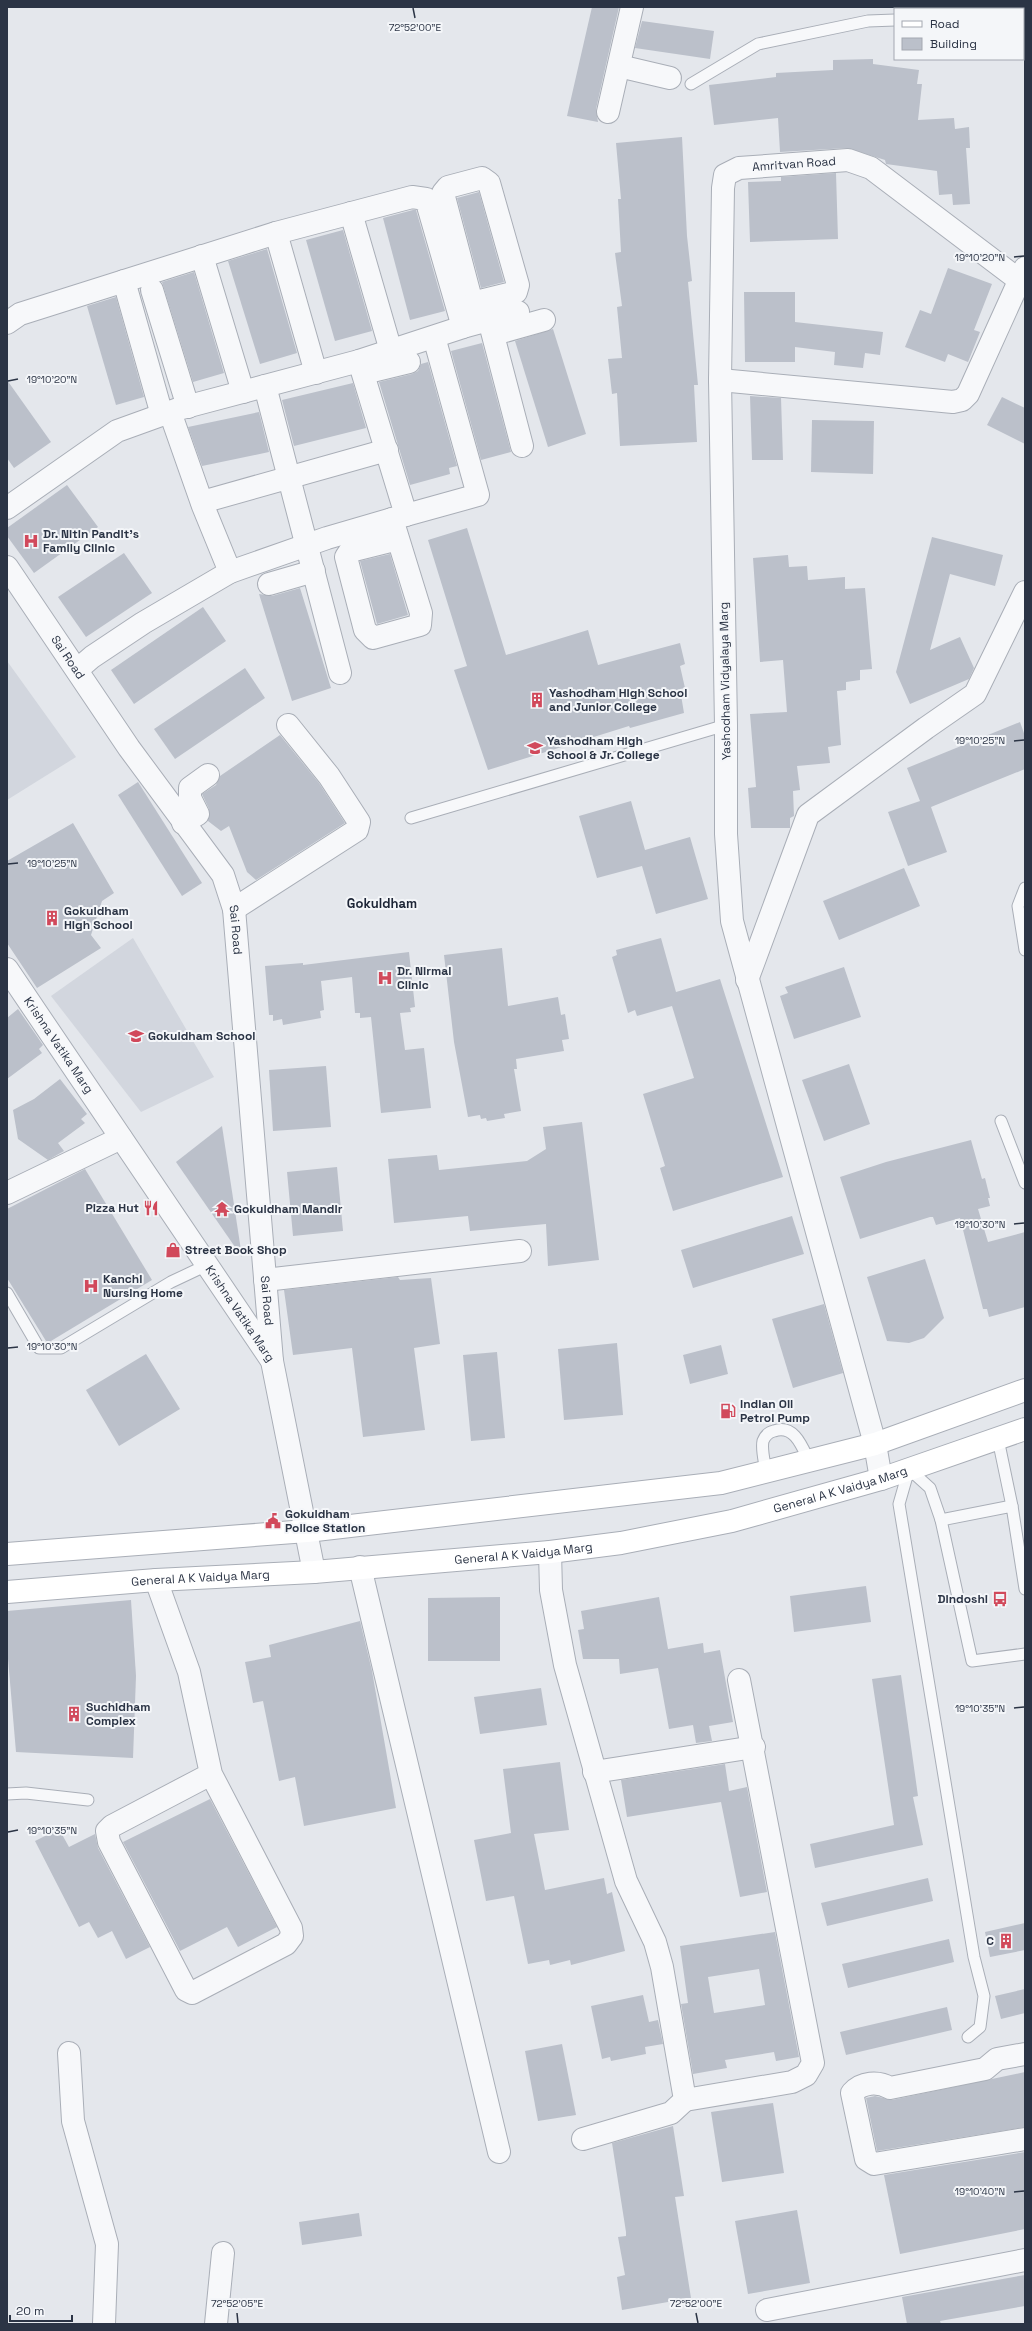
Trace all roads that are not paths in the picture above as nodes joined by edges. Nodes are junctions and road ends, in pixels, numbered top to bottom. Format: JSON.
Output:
{"nodes":[{"id":1,"x":632,"y":7,"type":"edge"},
{"id":2,"x":894,"y":20,"type":"edge"},
{"id":3,"x":619,"y":66,"type":"junction"},
{"id":4,"x":670,"y":78,"type":"dead end"},
{"id":5,"x":691,"y":84,"type":"dead end"},
{"id":6,"x":608,"y":112,"type":"dead end"},
{"id":7,"x":351,"y":213,"type":"junction"},
{"id":8,"x":276,"y":233,"type":"junction"},
{"id":9,"x":202,"y":256,"type":"junction"},
{"id":10,"x":1022,"y":274,"type":"edge"},
{"id":11,"x":124,"y":281,"type":"junction"},
{"id":12,"x":152,"y":290,"type":"dead end"},
{"id":13,"x":518,"y":312,"type":"dead end"},
{"id":14,"x":544,"y":320,"type":"dead end"},
{"id":15,"x":7,"y":323,"type":"edge"},
{"id":16,"x":477,"y":325,"type":"junction"},
{"id":17,"x":436,"y":343,"type":"junction"},
{"id":18,"x":391,"y":351,"type":"junction"},
{"id":19,"x":410,"y":362,"type":"dead end"},
{"id":20,"x":361,"y":367,"type":"junction"},
{"id":21,"x":316,"y":373,"type":"junction"},
{"id":22,"x":720,"y":380,"type":"junction"},
{"id":23,"x":265,"y":386,"type":"junction"},
{"id":24,"x":243,"y":392,"type":"junction"},
{"id":25,"x":173,"y":411,"type":"junction"},
{"id":26,"x":522,"y":446,"type":"dead end"},
{"id":27,"x":386,"y":450,"type":"junction"},
{"id":28,"x":290,"y":477,"type":"junction"},
{"id":29,"x":202,"y":502,"type":"junction"},
{"id":30,"x":7,"y":508,"type":"edge"},
{"id":31,"x":399,"y":524,"type":"junction"},
{"id":32,"x":307,"y":545,"type":"junction"},
{"id":33,"x":7,"y":568,"type":"edge"},
{"id":34,"x":314,"y":571,"type":"junction"},
{"id":35,"x":230,"y":572,"type":"junction"},
{"id":36,"x":269,"y":584,"type":"dead end"},
{"id":37,"x":1025,"y":592,"type":"edge"},
{"id":38,"x":77,"y":670,"type":"junction"},
{"id":39,"x":340,"y":673,"type":"dead end"},
{"id":40,"x":288,"y":725,"type":"dead end"},
{"id":41,"x":726,"y":725,"type":"junction"},
{"id":42,"x":208,"y":775,"type":"dead end"},
{"id":43,"x":410,"y":818,"type":"dead end"},
{"id":44,"x":197,"y":821,"type":"junction"},
{"id":45,"x":1025,"y":888,"type":"edge"},
{"id":46,"x":234,"y":909,"type":"junction"},
{"id":47,"x":1025,"y":950,"type":"edge"},
{"id":48,"x":7,"y":969,"type":"edge"},
{"id":49,"x":748,"y":980,"type":"junction"},
{"id":50,"x":1001,"y":1121,"type":"dead end"},
{"id":51,"x":121,"y":1138,"type":"junction"},
{"id":52,"x":1025,"y":1183,"type":"edge"},
{"id":53,"x":7,"y":1192,"type":"edge"},
{"id":54,"x":520,"y":1251,"type":"dead end"},
{"id":55,"x":207,"y":1265,"type":"junction"},
{"id":56,"x":265,"y":1280,"type":"junction"},
{"id":57,"x":7,"y":1293,"type":"edge"},
{"id":58,"x":272,"y":1360,"type":"junction"},
{"id":59,"x":1025,"y":1390,"type":"edge"},
{"id":60,"x":1025,"y":1429,"type":"edge"},
{"id":61,"x":998,"y":1439,"type":"junction"},
{"id":62,"x":875,"y":1444,"type":"junction"},
{"id":63,"x":808,"y":1461,"type":"junction"},
{"id":64,"x":909,"y":1469,"type":"junction"},
{"id":65,"x":766,"y":1472,"type":"junction"},
{"id":66,"x":882,"y":1479,"type":"junction"},
{"id":67,"x":1012,"y":1506,"type":"junction"},
{"id":68,"x":940,"y":1520,"type":"junction"},
{"id":69,"x":307,"y":1531,"type":"junction"},
{"id":70,"x":550,"y":1552,"type":"junction"},
{"id":71,"x":7,"y":1554,"type":"edge"},
{"id":72,"x":360,"y":1567,"type":"junction"},
{"id":73,"x":314,"y":1572,"type":"junction"},
{"id":74,"x":156,"y":1580,"type":"junction"},
{"id":75,"x":1025,"y":1590,"type":"edge"},
{"id":76,"x":7,"y":1592,"type":"edge"},
{"id":77,"x":1025,"y":1654,"type":"edge"},
{"id":78,"x":739,"y":1680,"type":"dead end"},
{"id":79,"x":754,"y":1747,"type":"junction"},
{"id":80,"x":594,"y":1772,"type":"junction"},
{"id":81,"x":211,"y":1774,"type":"junction"},
{"id":82,"x":7,"y":1794,"type":"edge"},
{"id":83,"x":88,"y":1800,"type":"dead end"},
{"id":84,"x":968,"y":2037,"type":"dead end"},
{"id":85,"x":69,"y":2053,"type":"dead end"},
{"id":86,"x":1025,"y":2054,"type":"edge"},
{"id":87,"x":685,"y":2100,"type":"junction"},
{"id":88,"x":583,"y":2139,"type":"dead end"},
{"id":89,"x":1025,"y":2139,"type":"edge"},
{"id":90,"x":499,"y":2152,"type":"dead end"},
{"id":91,"x":223,"y":2253,"type":"dead end"},
{"id":92,"x":1025,"y":2260,"type":"edge"},
{"id":93,"x":767,"y":2310,"type":"dead end"},
{"id":94,"x":104,"y":2324,"type":"edge"},
{"id":95,"x":216,"y":2324,"type":"edge"}],
"edges":[{"from":1,"to":3,"type":"street"},
{"from":2,"to":5,"type":"lane"},
{"from":3,"to":4,"type":"street"},
{"from":3,"to":6,"type":"street"},
{"from":7,"to":8,"type":"street"},
{"from":7,"to":16,"type":"street"},
{"from":7,"to":18,"type":"street"},
{"from":8,"to":9,"type":"street"},
{"from":8,"to":21,"type":"street"},
{"from":9,"to":11,"type":"street"},
{"from":9,"to":24,"type":"street"},
{"from":10,"to":22,"type":"street"},
{"from":10,"to":22,"type":"street","name":"Amritvan Road"},
{"from":11,"to":15,"type":"street"},
{"from":11,"to":25,"type":"street"},
{"from":12,"to":25,"type":"street"},
{"from":13,"to":16,"type":"street"},
{"from":14,"to":16,"type":"street"},
{"from":16,"to":16,"type":"street"},
{"from":16,"to":17,"type":"street"},
{"from":16,"to":26,"type":"street"},
{"from":17,"to":18,"type":"street"},
{"from":17,"to":31,"type":"street"},
{"from":18,"to":20,"type":"street"},
{"from":19,"to":20,"type":"street"},
{"from":20,"to":21,"type":"street"},
{"from":20,"to":27,"type":"street"},
{"from":21,"to":23,"type":"street"},
{"from":22,"to":41,"type":"street","name":"Yashodham Vidyalaya Marg"},
{"from":23,"to":24,"type":"street"},
{"from":23,"to":28,"type":"street"},
{"from":24,"to":25,"type":"street"},
{"from":25,"to":29,"type":"street"},
{"from":25,"to":30,"type":"street"},
{"from":27,"to":28,"type":"street"},
{"from":27,"to":31,"type":"street"},
{"from":28,"to":29,"type":"street"},
{"from":28,"to":32,"type":"street"},
{"from":29,"to":35,"type":"street"},
{"from":31,"to":31,"type":"street"},
{"from":31,"to":32,"type":"street"},
{"from":32,"to":34,"type":"street"},
{"from":32,"to":35,"type":"street"},
{"from":33,"to":38,"type":"street","name":"Sai Road"},
{"from":34,"to":36,"type":"street"},
{"from":34,"to":39,"type":"street"},
{"from":35,"to":38,"type":"street"},
{"from":37,"to":49,"type":"street"},
{"from":38,"to":44,"type":"street","name":"Sai Road"},
{"from":40,"to":46,"type":"street"},
{"from":41,"to":43,"type":"lane"},
{"from":41,"to":49,"type":"street","name":"Yashodham Vidyalaya Marg"},
{"from":42,"to":44,"type":"street"},
{"from":44,"to":46,"type":"street","name":"Sai Road"},
{"from":45,"to":47,"type":"lane"},
{"from":46,"to":56,"type":"street","name":"Sai Road"},
{"from":48,"to":51,"type":"street","name":"Krishna Vatika Marg"},
{"from":49,"to":62,"type":"street","name":"Yashodham Vidyalaya Marg"},
{"from":50,"to":52,"type":"lane"},
{"from":51,"to":53,"type":"street"},
{"from":51,"to":55,"type":"street","name":"Krishna Vatika Marg"},
{"from":54,"to":56,"type":"street"},
{"from":55,"to":57,"type":"lane"},
{"from":55,"to":58,"type":"street","name":"Krishna Vatika Marg"},
{"from":56,"to":58,"type":"street","name":"Sai Road"},
{"from":58,"to":69,"type":"street","name":"Krishna Vatika Marg"},
{"from":59,"to":62,"type":"main road"},
{"from":60,"to":61,"type":"main road","name":"General A K Vaidya Marg"},
{"from":61,"to":64,"type":"main road","name":"General A K Vaidya Marg"},
{"from":61,"to":67,"type":"lane"},
{"from":62,"to":63,"type":"main road"},
{"from":62,"to":66,"type":"street","name":"Yashodham Vidyalaya Marg"},
{"from":63,"to":65,"type":"main road"},
{"from":63,"to":65,"type":"lane"},
{"from":64,"to":66,"type":"main road","name":"General A K Vaidya Marg"},
{"from":64,"to":68,"type":"lane"},
{"from":64,"to":84,"type":"lane"},
{"from":65,"to":69,"type":"main road"},
{"from":66,"to":70,"type":"main road","name":"General A K Vaidya Marg"},
{"from":67,"to":68,"type":"lane"},
{"from":67,"to":75,"type":"lane"},
{"from":68,"to":77,"type":"lane"},
{"from":69,"to":71,"type":"main road"},
{"from":69,"to":73,"type":"street","name":"Krishna Vatika Marg"},
{"from":70,"to":72,"type":"main road","name":"General A K Vaidya Marg"},
{"from":70,"to":80,"type":"street"},
{"from":72,"to":73,"type":"main road","name":"General A K Vaidya Marg"},
{"from":72,"to":90,"type":"street"},
{"from":73,"to":74,"type":"main road","name":"General A K Vaidya Marg"},
{"from":74,"to":76,"type":"main road","name":"General A K Vaidya Marg"},
{"from":74,"to":81,"type":"street"},
{"from":78,"to":79,"type":"street"},
{"from":79,"to":80,"type":"street"},
{"from":79,"to":87,"type":"street"},
{"from":80,"to":87,"type":"street"},
{"from":81,"to":81,"type":"street"},
{"from":82,"to":83,"type":"lane"},
{"from":85,"to":94,"type":"street"},
{"from":86,"to":89,"type":"street"},
{"from":87,"to":88,"type":"street"},
{"from":91,"to":95,"type":"street"},
{"from":92,"to":93,"type":"street"}]}
